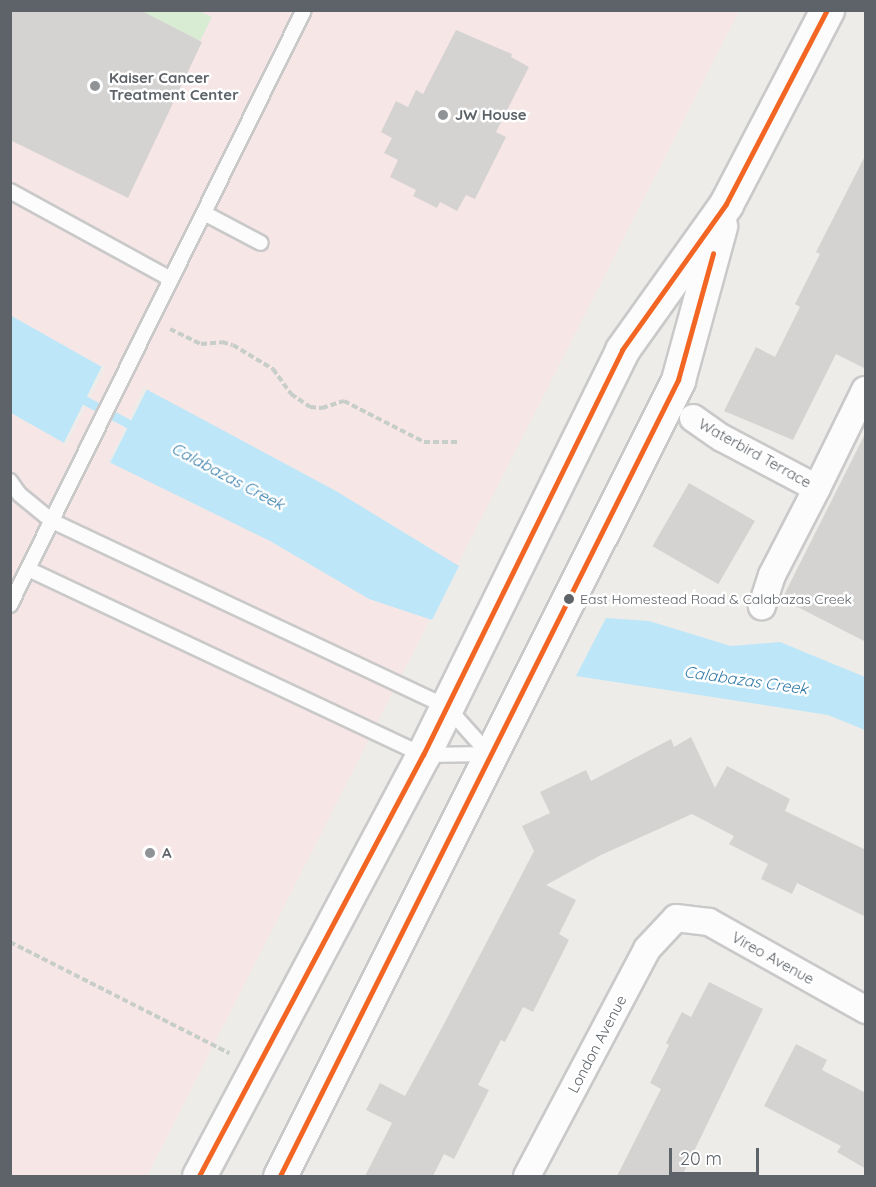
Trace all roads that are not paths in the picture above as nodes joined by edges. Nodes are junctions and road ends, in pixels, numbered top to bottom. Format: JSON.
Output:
{"nodes":[{"id":1,"x":304,"y":10,"type":"edge"},
{"id":2,"x":827,"y":10,"type":"edge"},
{"id":3,"x":10,"y":191,"type":"edge"},
{"id":4,"x":726,"y":204,"type":"junction"},
{"id":5,"x":204,"y":213,"type":"junction"},
{"id":6,"x":261,"y":243,"type":"dead end"},
{"id":7,"x":171,"y":279,"type":"junction"},
{"id":8,"x":865,"y":390,"type":"edge"},
{"id":9,"x":693,"y":418,"type":"dead end"},
{"id":10,"x":10,"y":481,"type":"edge"},
{"id":11,"x":817,"y":488,"type":"junction"},
{"id":12,"x":52,"y":521,"type":"junction"},
{"id":13,"x":28,"y":569,"type":"junction"},
{"id":14,"x":10,"y":605,"type":"edge"},
{"id":15,"x":762,"y":606,"type":"dead end"},
{"id":16,"x":447,"y":707,"type":"junction"},
{"id":17,"x":489,"y":754,"type":"junction"},
{"id":18,"x":423,"y":755,"type":"junction"},
{"id":19,"x":676,"y":918,"type":"joint"},
{"id":20,"x":866,"y":1010,"type":"edge"},
{"id":21,"x":199,"y":1176,"type":"edge"},
{"id":22,"x":280,"y":1176,"type":"edge"},
{"id":23,"x":527,"y":1176,"type":"edge"}],
"edges":[{"from":1,"to":5,"type":"lane"},
{"from":2,"to":4,"type":"main road"},
{"from":3,"to":7,"type":"lane"},
{"from":4,"to":16,"type":"main road"},
{"from":4,"to":17,"type":"main road"},
{"from":5,"to":6,"type":"lane"},
{"from":5,"to":7,"type":"lane"},
{"from":7,"to":12,"type":"lane"},
{"from":8,"to":11,"type":"street","name":"Waterbird Terrace"},
{"from":9,"to":11,"type":"street","name":"Waterbird Terrace"},
{"from":10,"to":12,"type":"lane"},
{"from":11,"to":15,"type":"street","name":"Waterbird Terrace"},
{"from":12,"to":13,"type":"lane"},
{"from":12,"to":16,"type":"lane"},
{"from":13,"to":14,"type":"lane"},
{"from":13,"to":18,"type":"lane"},
{"from":16,"to":17,"type":"lane"},
{"from":16,"to":18,"type":"main road"},
{"from":17,"to":18,"type":"lane"},
{"from":17,"to":22,"type":"main road"},
{"from":18,"to":21,"type":"main road"},
{"from":19,"to":20,"type":"street","name":"Vireo Avenue"},
{"from":19,"to":23,"type":"street","name":"London Avenue"}]}
